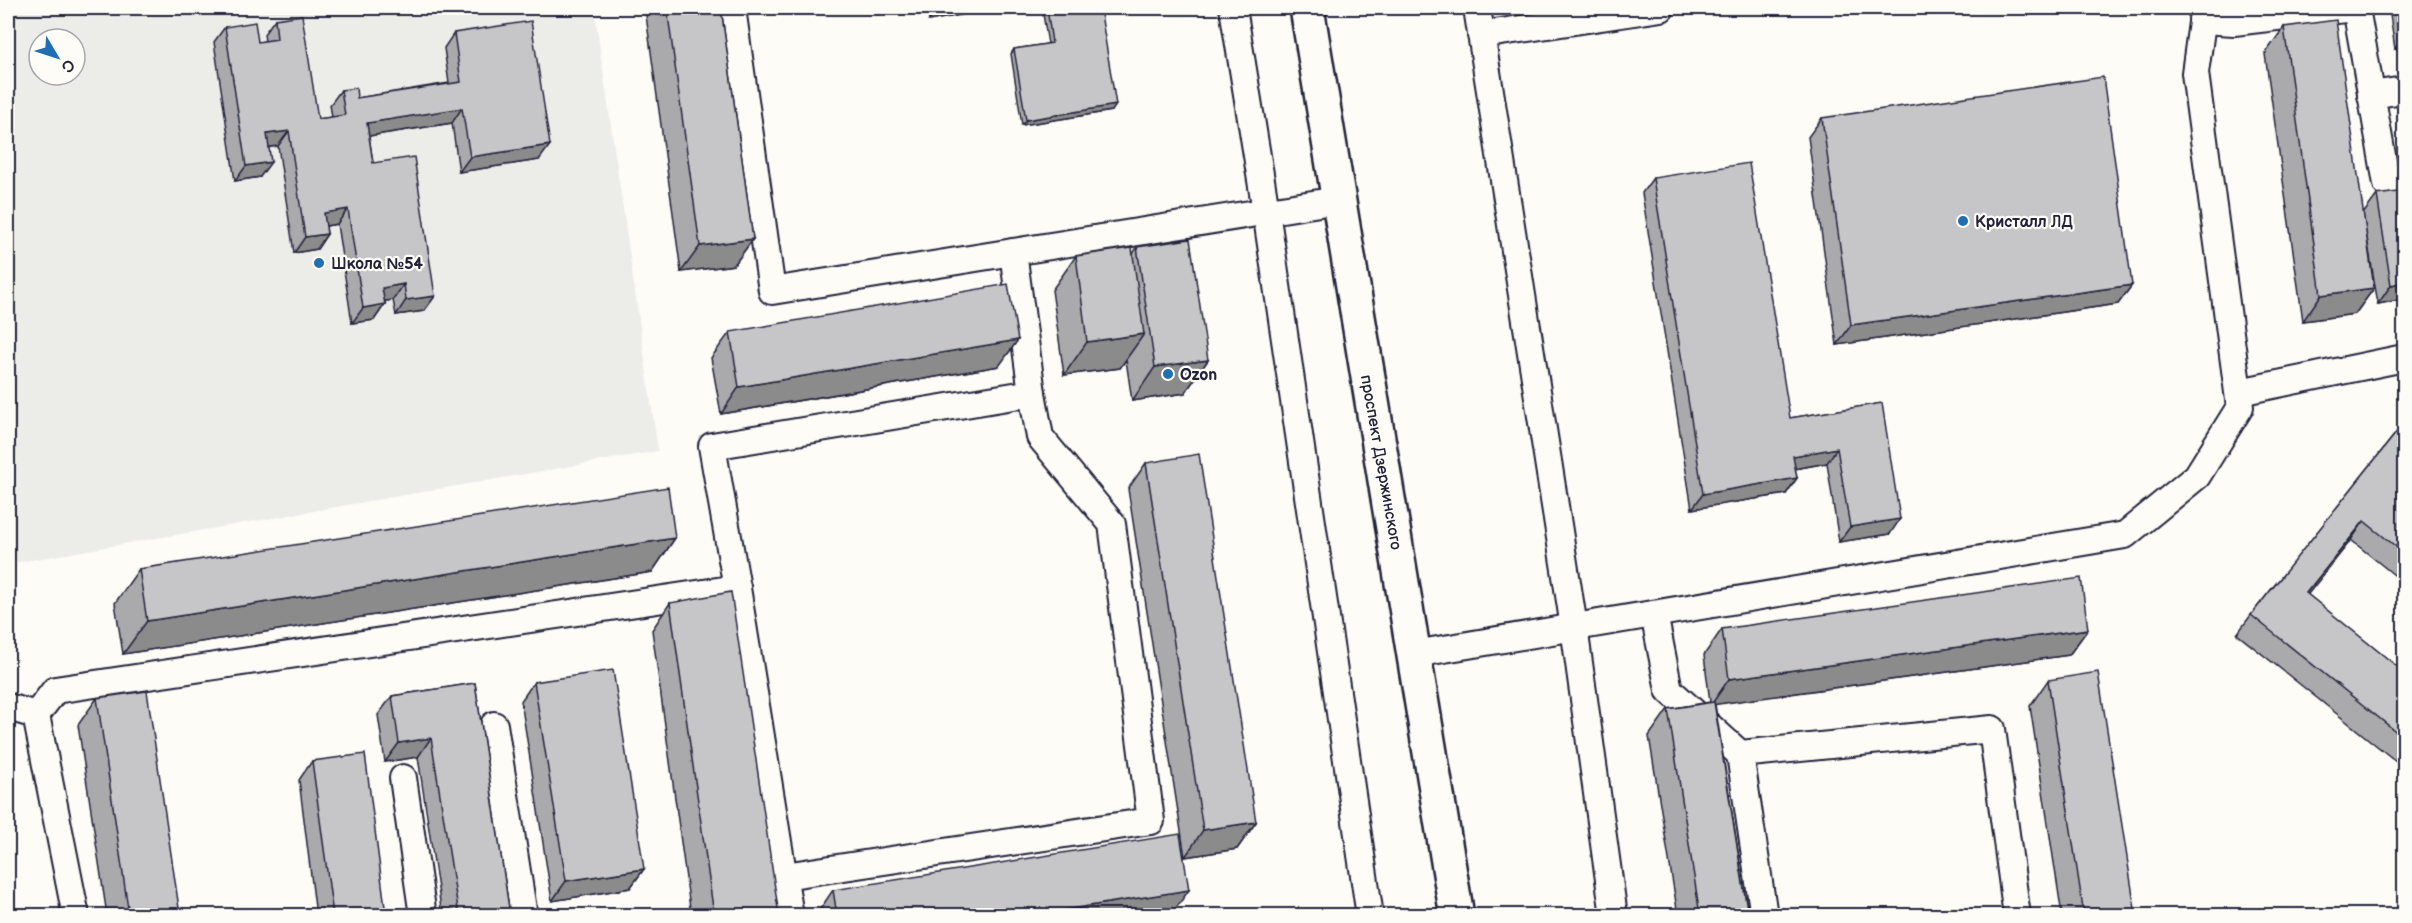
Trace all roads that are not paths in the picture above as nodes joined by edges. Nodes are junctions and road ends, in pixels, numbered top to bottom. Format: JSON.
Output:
{"nodes":[{"id":1,"x":732,"y":8,"type":"edge"},
{"id":2,"x":1233,"y":8,"type":"edge"},
{"id":3,"x":1307,"y":8,"type":"edge"},
{"id":4,"x":1477,"y":8,"type":"edge"},
{"id":5,"x":1661,"y":8,"type":"edge"},
{"id":6,"x":2355,"y":8,"type":"edge"},
{"id":7,"x":2203,"y":14,"type":"edge"},
{"id":8,"x":1481,"y":35,"type":"junction"},
{"id":9,"x":2404,"y":90,"type":"edge"},
{"id":10,"x":2371,"y":95,"type":"junction"},
{"id":11,"x":2404,"y":183,"type":"edge"},
{"id":12,"x":1338,"y":200,"type":"junction"},
{"id":13,"x":1266,"y":211,"type":"junction"},
{"id":14,"x":1013,"y":252,"type":"junction"},
{"id":15,"x":2404,"y":358,"type":"edge"},
{"id":16,"x":2239,"y":392,"type":"junction"},
{"id":17,"x":1032,"y":393,"type":"junction"},
{"id":18,"x":737,"y":588,"type":"junction"},
{"id":19,"x":1654,"y":614,"type":"junction"},
{"id":20,"x":1574,"y":627,"type":"junction"},
{"id":21,"x":1414,"y":654,"type":"junction"},
{"id":22,"x":8,"y":707,"type":"edge"},
{"id":23,"x":36,"y":715,"type":"junction"},
{"id":24,"x":495,"y":725,"type":"dead end"},
{"id":25,"x":1740,"y":754,"type":"junction"},
{"id":26,"x":403,"y":778,"type":"dead end"},
{"id":27,"x":784,"y":876,"type":"junction"},
{"id":28,"x":76,"y":915,"type":"edge"},
{"id":29,"x":423,"y":915,"type":"edge"},
{"id":30,"x":524,"y":915,"type":"edge"},
{"id":31,"x":790,"y":915,"type":"edge"},
{"id":32,"x":1371,"y":915,"type":"edge"},
{"id":33,"x":1457,"y":915,"type":"edge"},
{"id":34,"x":1614,"y":915,"type":"edge"},
{"id":35,"x":1764,"y":915,"type":"edge"},
{"id":36,"x":2017,"y":915,"type":"edge"}],
"edges":[{"from":1,"to":14,"type":"street"},
{"from":2,"to":13,"type":"street"},
{"from":3,"to":12,"type":"main road","name":"проспект Дзержинского"},
{"from":4,"to":8,"type":"street"},
{"from":5,"to":8,"type":"street"},
{"from":6,"to":7,"type":"street"},
{"from":6,"to":10,"type":"street"},
{"from":7,"to":16,"type":"street"},
{"from":8,"to":20,"type":"street"},
{"from":9,"to":10,"type":"street"},
{"from":10,"to":11,"type":"street"},
{"from":12,"to":13,"type":"street"},
{"from":12,"to":21,"type":"main road","name":"проспект Дзержинского"},
{"from":13,"to":14,"type":"street"},
{"from":13,"to":32,"type":"street"},
{"from":14,"to":17,"type":"street"},
{"from":15,"to":16,"type":"street"},
{"from":16,"to":19,"type":"street"},
{"from":17,"to":18,"type":"street"},
{"from":17,"to":27,"type":"street"},
{"from":18,"to":23,"type":"street"},
{"from":18,"to":27,"type":"street"},
{"from":19,"to":20,"type":"street"},
{"from":19,"to":25,"type":"street"},
{"from":20,"to":21,"type":"street"},
{"from":20,"to":34,"type":"street"},
{"from":21,"to":33,"type":"main road","name":"проспект Дзержинского"},
{"from":22,"to":23,"type":"street"},
{"from":23,"to":28,"type":"street"},
{"from":24,"to":30,"type":"street"},
{"from":25,"to":35,"type":"street"},
{"from":25,"to":36,"type":"street"},
{"from":26,"to":29,"type":"street"},
{"from":27,"to":31,"type":"street"}]}
